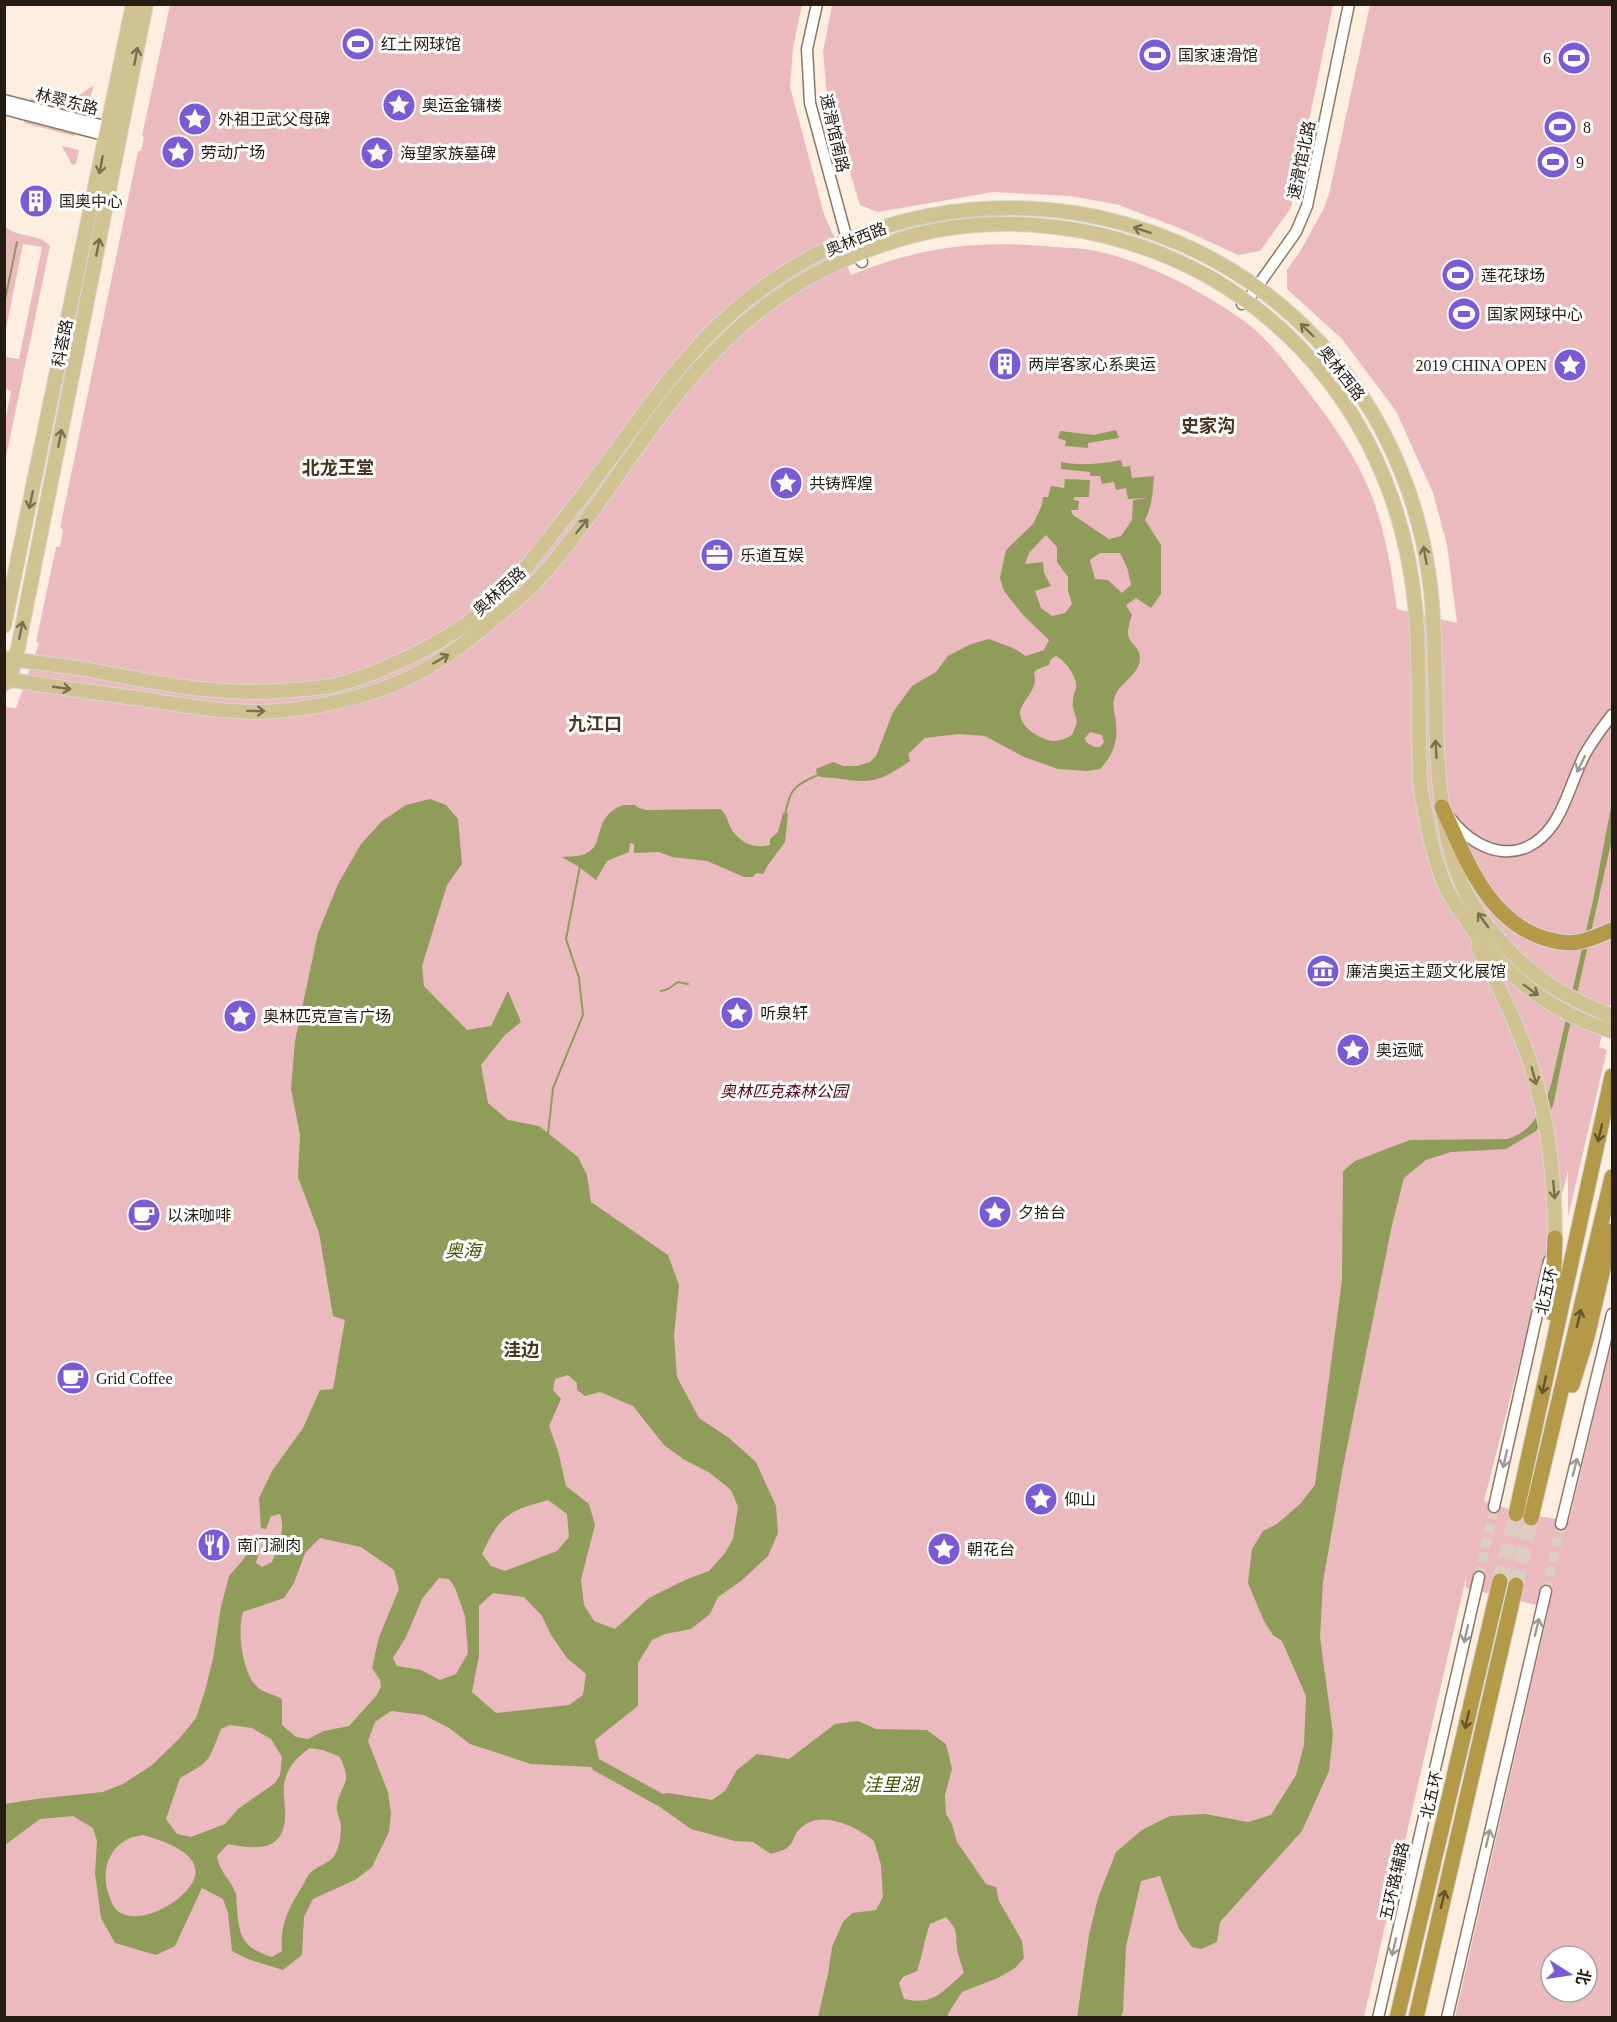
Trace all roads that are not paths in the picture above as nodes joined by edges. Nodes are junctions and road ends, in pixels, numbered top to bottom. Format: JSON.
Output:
{"nodes":[{"id":1,"x":133,"y":4,"type":"edge"},
{"id":2,"x":146,"y":4,"type":"edge"},
{"id":3,"x":817,"y":4,"type":"edge"},
{"id":4,"x":1349,"y":4,"type":"edge"},
{"id":5,"x":4,"y":100,"type":"edge"},
{"id":6,"x":4,"y":109,"type":"edge"},
{"id":7,"x":114,"y":133,"type":"junction"},
{"id":8,"x":849,"y":240,"type":"junction"},
{"id":9,"x":859,"y":258,"type":"junction"},
{"id":10,"x":1257,"y":288,"type":"junction"},
{"id":11,"x":1244,"y":302,"type":"junction"},
{"id":12,"x":4,"y":626,"type":"edge"},
{"id":13,"x":10,"y":659,"type":"edge"},
{"id":14,"x":6,"y":681,"type":"edge"},
{"id":15,"x":1612,"y":715,"type":"edge"},
{"id":16,"x":1442,"y":807,"type":"junction"},
{"id":17,"x":1454,"y":902,"type":"junction"},
{"id":18,"x":1606,"y":932,"type":"edge"},
{"id":19,"x":1612,"y":1016,"type":"edge"},
{"id":20,"x":1612,"y":1031,"type":"edge"},
{"id":21,"x":1612,"y":1076,"type":"edge"},
{"id":22,"x":1612,"y":1177,"type":"edge"},
{"id":23,"x":1612,"y":1231,"type":"edge"},
{"id":24,"x":1555,"y":1238,"type":"junction"},
{"id":25,"x":1612,"y":1314,"type":"edge"},
{"id":26,"x":1551,"y":1353,"type":"junction"},
{"id":27,"x":1534,"y":1502,"type":"junction"},
{"id":28,"x":1494,"y":1507,"type":"tunnel mouth"},
{"id":29,"x":1561,"y":1524,"type":"tunnel mouth"},
{"id":30,"x":1479,"y":1577,"type":"tunnel mouth"},
{"id":31,"x":1500,"y":1581,"type":"tunnel mouth"},
{"id":32,"x":1516,"y":1585,"type":"tunnel mouth"},
{"id":33,"x":1546,"y":1591,"type":"tunnel mouth"},
{"id":34,"x":1378,"y":2018,"type":"edge"},
{"id":35,"x":1397,"y":2018,"type":"edge"},
{"id":36,"x":1416,"y":2018,"type":"edge"},
{"id":37,"x":1447,"y":2018,"type":"edge"}],
"edges":[{"from":1,"to":7,"type":"main road","name":"科荟路"},
{"from":7,"to":2,"type":"main road","name":"科荟路","one_way":true},
{"from":3,"to":8,"type":"street","name":"速滑馆南路"},
{"from":4,"to":10,"type":"street","name":"速滑馆北路"},
{"from":5,"to":7,"type":"street","name":"林翠东路"},
{"from":6,"to":7,"type":"street","name":"林翠东路"},
{"from":7,"to":12,"type":"main road","name":"科荟路","one_way":true},
{"from":13,"to":7,"type":"main road","name":"科荟路","one_way":true},
{"from":8,"to":9,"type":"street","name":"速滑馆南路"},
{"from":10,"to":8,"type":"main road","name":"奥林西路","one_way":true},
{"from":8,"to":13,"type":"main road","name":"奥林西路"},
{"from":9,"to":11,"type":"main road","name":"奥林西路"},
{"from":14,"to":9,"type":"main road","name":"奥林西路","one_way":true},
{"from":10,"to":11,"type":"street","name":"速滑馆北路"},
{"from":16,"to":10,"type":"main road","name":"奥林西路","one_way":true},
{"from":11,"to":17,"type":"main road","name":"奥林西路"},
{"from":13,"to":14,"type":"main road","name":"科荟路"},
{"from":15,"to":16,"type":"street","one_way":true},
{"from":16,"to":18,"type":"highway"},
{"from":19,"to":16,"type":"main road","name":"奥林西路","one_way":true},
{"from":17,"to":20,"type":"main road","one_way":true},
{"from":17,"to":24,"type":"main road","one_way":true},
{"from":21,"to":26,"type":"highway","name":"北五环","one_way":true},
{"from":27,"to":22,"type":"highway","name":"北五环","one_way":true},
{"from":23,"to":27,"type":"highway"},
{"from":24,"to":26,"type":"highway"},
{"from":24,"to":28,"type":"street","one_way":true},
{"from":29,"to":25,"type":"street","one_way":true},
{"from":26,"to":27,"type":"highway","name":"北五环","one_way":true},
{"from":30,"to":34,"type":"street","name":"五环路辅路","one_way":true},
{"from":31,"to":35,"type":"highway","name":"北五环","one_way":true},
{"from":36,"to":32,"type":"highway","one_way":true},
{"from":37,"to":33,"type":"street","one_way":true}]}
